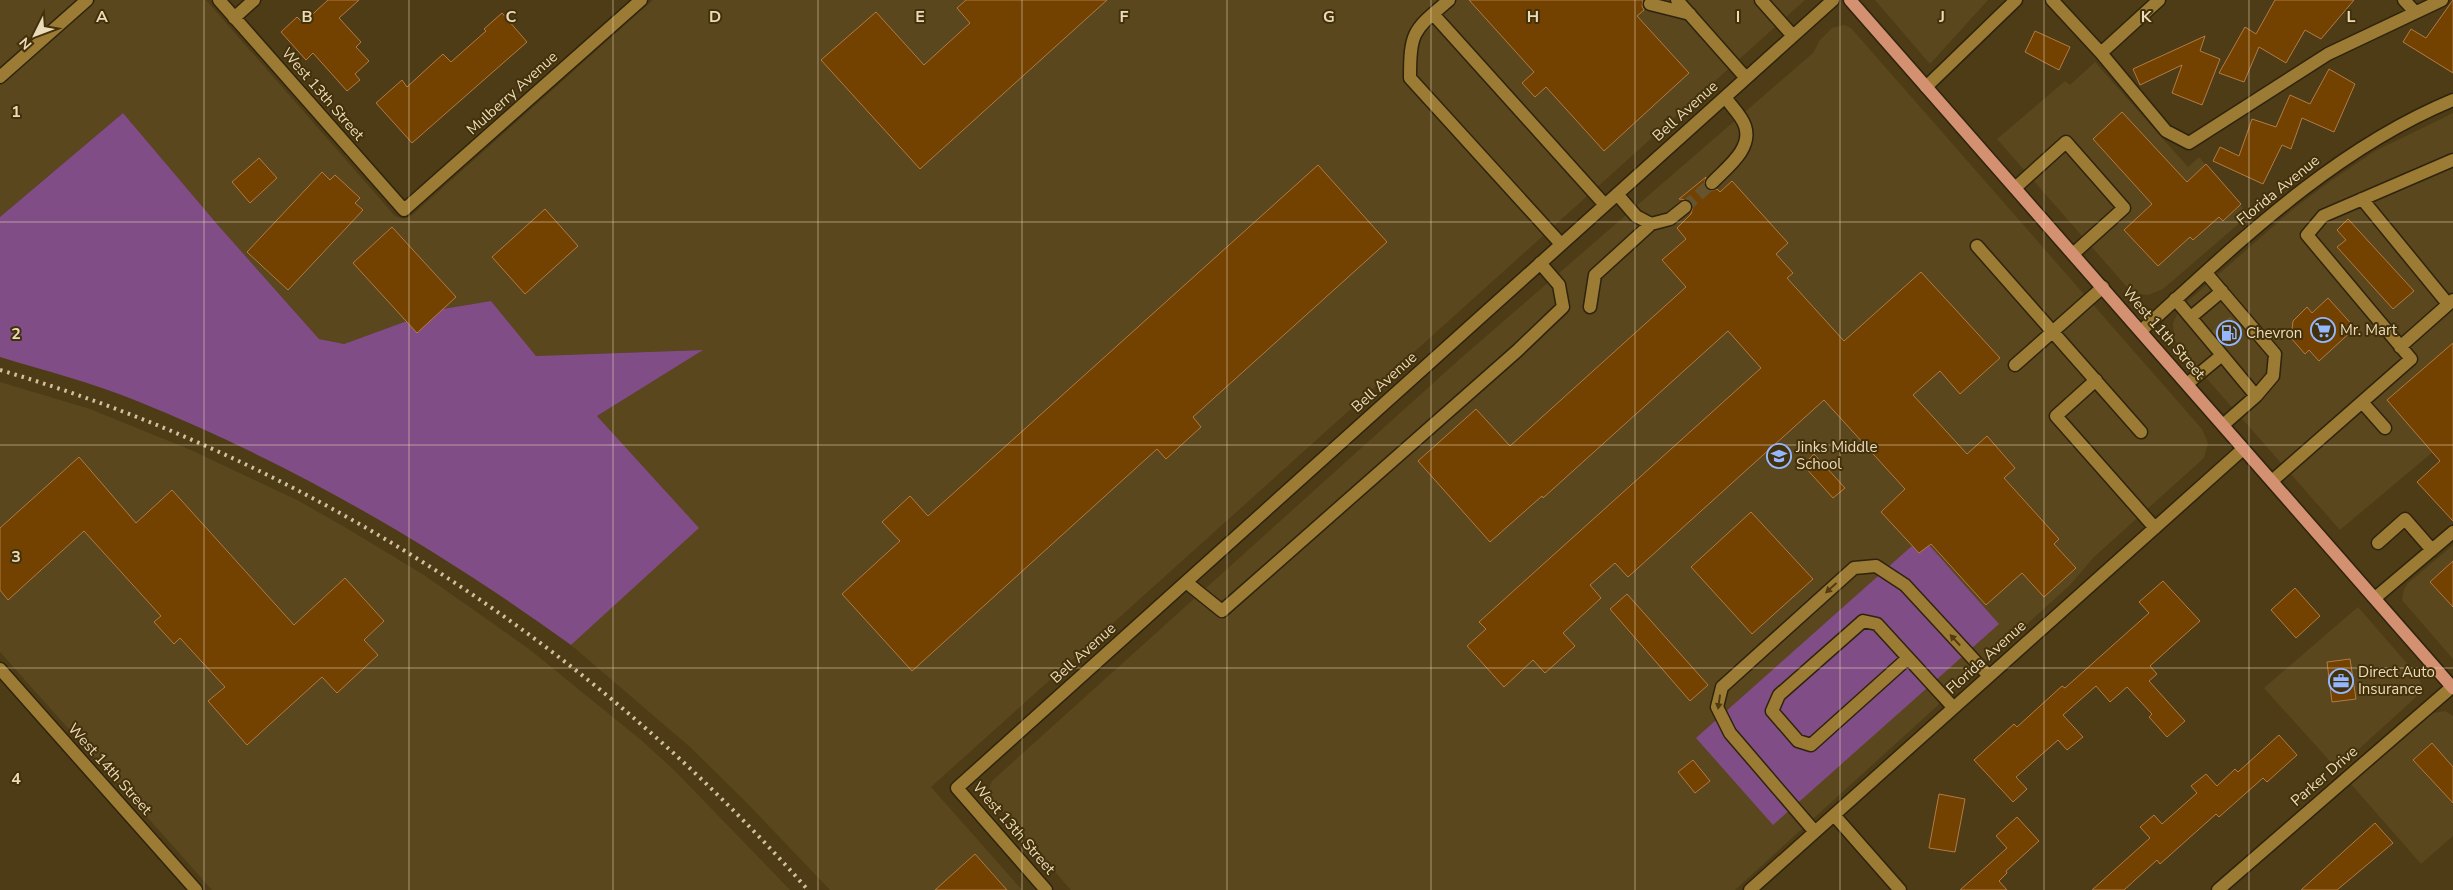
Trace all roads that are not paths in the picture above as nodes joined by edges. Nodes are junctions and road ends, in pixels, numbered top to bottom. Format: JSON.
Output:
{"nodes":[{"id":1,"x":87,"y":0,"type":"edge"},
{"id":2,"x":219,"y":0,"type":"edge"},
{"id":3,"x":254,"y":0,"type":"edge"},
{"id":4,"x":640,"y":0,"type":"edge"},
{"id":5,"x":1449,"y":0,"type":"edge"},
{"id":6,"x":1678,"y":0,"type":"edge"},
{"id":7,"x":1761,"y":0,"type":"edge"},
{"id":8,"x":1833,"y":0,"type":"edge"},
{"id":9,"x":1850,"y":0,"type":"edge"},
{"id":10,"x":2016,"y":0,"type":"edge"},
{"id":11,"x":2052,"y":0,"type":"edge"},
{"id":12,"x":2159,"y":0,"type":"edge"},
{"id":13,"x":2404,"y":0,"type":"edge"},
{"id":14,"x":2442,"y":0,"type":"edge"},
{"id":15,"x":1650,"y":4,"type":"dead end"},
{"id":16,"x":2415,"y":12,"type":"junction"},
{"id":17,"x":1433,"y":14,"type":"junction"},
{"id":18,"x":1690,"y":14,"type":"junction"},
{"id":19,"x":234,"y":18,"type":"junction"},
{"id":20,"x":1793,"y":36,"type":"junction"},
{"id":21,"x":2101,"y":53,"type":"junction"},
{"id":22,"x":0,"y":77,"type":"edge"},
{"id":23,"x":1746,"y":78,"type":"junction"},
{"id":24,"x":1926,"y":87,"type":"junction"},
{"id":25,"x":1725,"y":97,"type":"junction"},
{"id":26,"x":2453,"y":100,"type":"edge"},
{"id":27,"x":2453,"y":160,"type":"edge"},
{"id":28,"x":1712,"y":183,"type":"tunnel mouth"},
{"id":29,"x":2015,"y":188,"type":"junction"},
{"id":30,"x":1617,"y":194,"type":"junction"},
{"id":31,"x":2362,"y":199,"type":"junction"},
{"id":32,"x":1605,"y":205,"type":"junction"},
{"id":33,"x":1685,"y":207,"type":"tunnel mouth"},
{"id":34,"x":404,"y":210,"type":"joint"},
{"id":35,"x":1651,"y":224,"type":"junction"},
{"id":36,"x":1561,"y":244,"type":"junction"},
{"id":37,"x":1977,"y":246,"type":"dead end"},
{"id":38,"x":2073,"y":254,"type":"junction"},
{"id":39,"x":1540,"y":263,"type":"junction"},
{"id":40,"x":2206,"y":273,"type":"junction"},
{"id":41,"x":2102,"y":288,"type":"junction"},
{"id":42,"x":2222,"y":291,"type":"junction"},
{"id":43,"x":2175,"y":299,"type":"junction"},
{"id":44,"x":2450,"y":302,"type":"edge"},
{"id":45,"x":1590,"y":307,"type":"dead end"},
{"id":46,"x":2190,"y":317,"type":"junction"},
{"id":47,"x":2140,"y":331,"type":"junction"},
{"id":48,"x":2053,"y":332,"type":"junction"},
{"id":49,"x":2400,"y":347,"type":"junction"},
{"id":50,"x":2222,"y":355,"type":"junction"},
{"id":51,"x":2015,"y":365,"type":"dead end"},
{"id":52,"x":2096,"y":380,"type":"junction"},
{"id":53,"x":2187,"y":384,"type":"junction"},
{"id":54,"x":2256,"y":396,"type":"junction"},
{"id":55,"x":2362,"y":402,"type":"junction"},
{"id":56,"x":2223,"y":425,"type":"junction"},
{"id":57,"x":2385,"y":428,"type":"dead end"},
{"id":58,"x":2141,"y":432,"type":"dead end"},
{"id":59,"x":2243,"y":449,"type":"junction"},
{"id":60,"x":2272,"y":481,"type":"junction"},
{"id":61,"x":2155,"y":528,"type":"junction"},
{"id":62,"x":2453,"y":532,"type":"edge"},
{"id":63,"x":2378,"y":542,"type":"dead end"},
{"id":64,"x":2432,"y":550,"type":"junction"},
{"id":65,"x":1186,"y":582,"type":"junction"},
{"id":66,"x":2375,"y":598,"type":"junction"},
{"id":67,"x":1908,"y":658,"type":"junction"},
{"id":68,"x":0,"y":669,"type":"edge"},
{"id":69,"x":1989,"y":676,"type":"junction"},
{"id":70,"x":2453,"y":687,"type":"edge"},
{"id":71,"x":1953,"y":707,"type":"junction"},
{"id":72,"x":957,"y":788,"type":"joint"},
{"id":73,"x":1834,"y":815,"type":"junction"},
{"id":74,"x":1815,"y":832,"type":"junction"},
{"id":75,"x":196,"y":890,"type":"edge"},
{"id":76,"x":1046,"y":890,"type":"edge"},
{"id":77,"x":1750,"y":890,"type":"edge"},
{"id":78,"x":1900,"y":890,"type":"edge"},
{"id":79,"x":2218,"y":890,"type":"edge"}],
"edges":[{"from":1,"to":22,"type":"street"},
{"from":2,"to":19,"type":"street","name":"West 13th Street"},
{"from":3,"to":19,"type":"street"},
{"from":4,"to":34,"type":"street","name":"Mulberry Avenue"},
{"from":5,"to":17,"type":"street"},
{"from":6,"to":18,"type":"street"},
{"from":7,"to":20,"type":"street"},
{"from":8,"to":20,"type":"street","name":"Bell Avenue"},
{"from":9,"to":24,"type":"main road","name":"West 11th Street"},
{"from":10,"to":24,"type":"street"},
{"from":11,"to":21,"type":"street"},
{"from":12,"to":21,"type":"street"},
{"from":13,"to":16,"type":"street"},
{"from":14,"to":16,"type":"street"},
{"from":15,"to":18,"type":"street"},
{"from":16,"to":21,"type":"street"},
{"from":17,"to":32,"type":"street"},
{"from":17,"to":36,"type":"street"},
{"from":18,"to":23,"type":"street"},
{"from":19,"to":34,"type":"street","name":"West 13th Street"},
{"from":20,"to":23,"type":"street","name":"Bell Avenue"},
{"from":23,"to":25,"type":"street","name":"Bell Avenue"},
{"from":24,"to":29,"type":"main road","name":"West 11th Street"},
{"from":25,"to":28,"type":"street"},
{"from":25,"to":30,"type":"street","name":"Bell Avenue"},
{"from":26,"to":40,"type":"street","name":"Florida Avenue"},
{"from":27,"to":31,"type":"street"},
{"from":29,"to":38,"type":"main road","name":"West 11th Street"},
{"from":29,"to":38,"type":"street"},
{"from":30,"to":32,"type":"street","name":"Bell Avenue"},
{"from":30,"to":35,"type":"street"},
{"from":31,"to":44,"type":"street"},
{"from":31,"to":49,"type":"street"},
{"from":32,"to":36,"type":"street","name":"Bell Avenue"},
{"from":33,"to":35,"type":"street"},
{"from":35,"to":45,"type":"street"},
{"from":36,"to":39,"type":"street","name":"Bell Avenue"},
{"from":37,"to":48,"type":"street"},
{"from":38,"to":41,"type":"main road","name":"West 11th Street"},
{"from":39,"to":65,"type":"street","name":"Bell Avenue"},
{"from":39,"to":65,"type":"street"},
{"from":40,"to":42,"type":"street"},
{"from":40,"to":43,"type":"street","name":"Florida Avenue"},
{"from":41,"to":47,"type":"main road","name":"West 11th Street"},
{"from":41,"to":48,"type":"street"},
{"from":42,"to":46,"type":"street"},
{"from":42,"to":54,"type":"street"},
{"from":43,"to":46,"type":"street"},
{"from":43,"to":47,"type":"street","name":"Florida Avenue"},
{"from":44,"to":49,"type":"street"},
{"from":46,"to":50,"type":"street"},
{"from":47,"to":53,"type":"main road","name":"West 11th Street"},
{"from":48,"to":51,"type":"street"},
{"from":48,"to":52,"type":"street"},
{"from":49,"to":55,"type":"street"},
{"from":50,"to":53,"type":"street"},
{"from":50,"to":54,"type":"street"},
{"from":52,"to":58,"type":"street"},
{"from":52,"to":61,"type":"street"},
{"from":53,"to":56,"type":"main road","name":"West 11th Street"},
{"from":54,"to":56,"type":"street"},
{"from":55,"to":57,"type":"street"},
{"from":55,"to":60,"type":"street"},
{"from":56,"to":59,"type":"main road","name":"West 11th Street"},
{"from":59,"to":60,"type":"main road","name":"West 11th Street"},
{"from":59,"to":61,"type":"street","name":"Florida Avenue"},
{"from":60,"to":66,"type":"main road","name":"West 11th Street"},
{"from":61,"to":69,"type":"street","name":"Florida Avenue"},
{"from":62,"to":64,"type":"street"},
{"from":63,"to":64,"type":"street"},
{"from":64,"to":66,"type":"street"},
{"from":65,"to":72,"type":"street","name":"Bell Avenue"},
{"from":66,"to":70,"type":"main road","name":"West 11th Street"},
{"from":67,"to":67,"type":"street"},
{"from":67,"to":71,"type":"street"},
{"from":68,"to":75,"type":"street","name":"West 14th Street"},
{"from":69,"to":71,"type":"street","name":"Florida Avenue"},
{"from":69,"to":74,"type":"street","one_way":true},
{"from":70,"to":79,"type":"street","name":"Parker Drive"},
{"from":71,"to":73,"type":"street","name":"Florida Avenue"},
{"from":72,"to":76,"type":"street","name":"West 13th Street"},
{"from":73,"to":74,"type":"street","name":"Florida Avenue"},
{"from":73,"to":78,"type":"street"},
{"from":74,"to":77,"type":"street","name":"Florida Avenue"}]}
